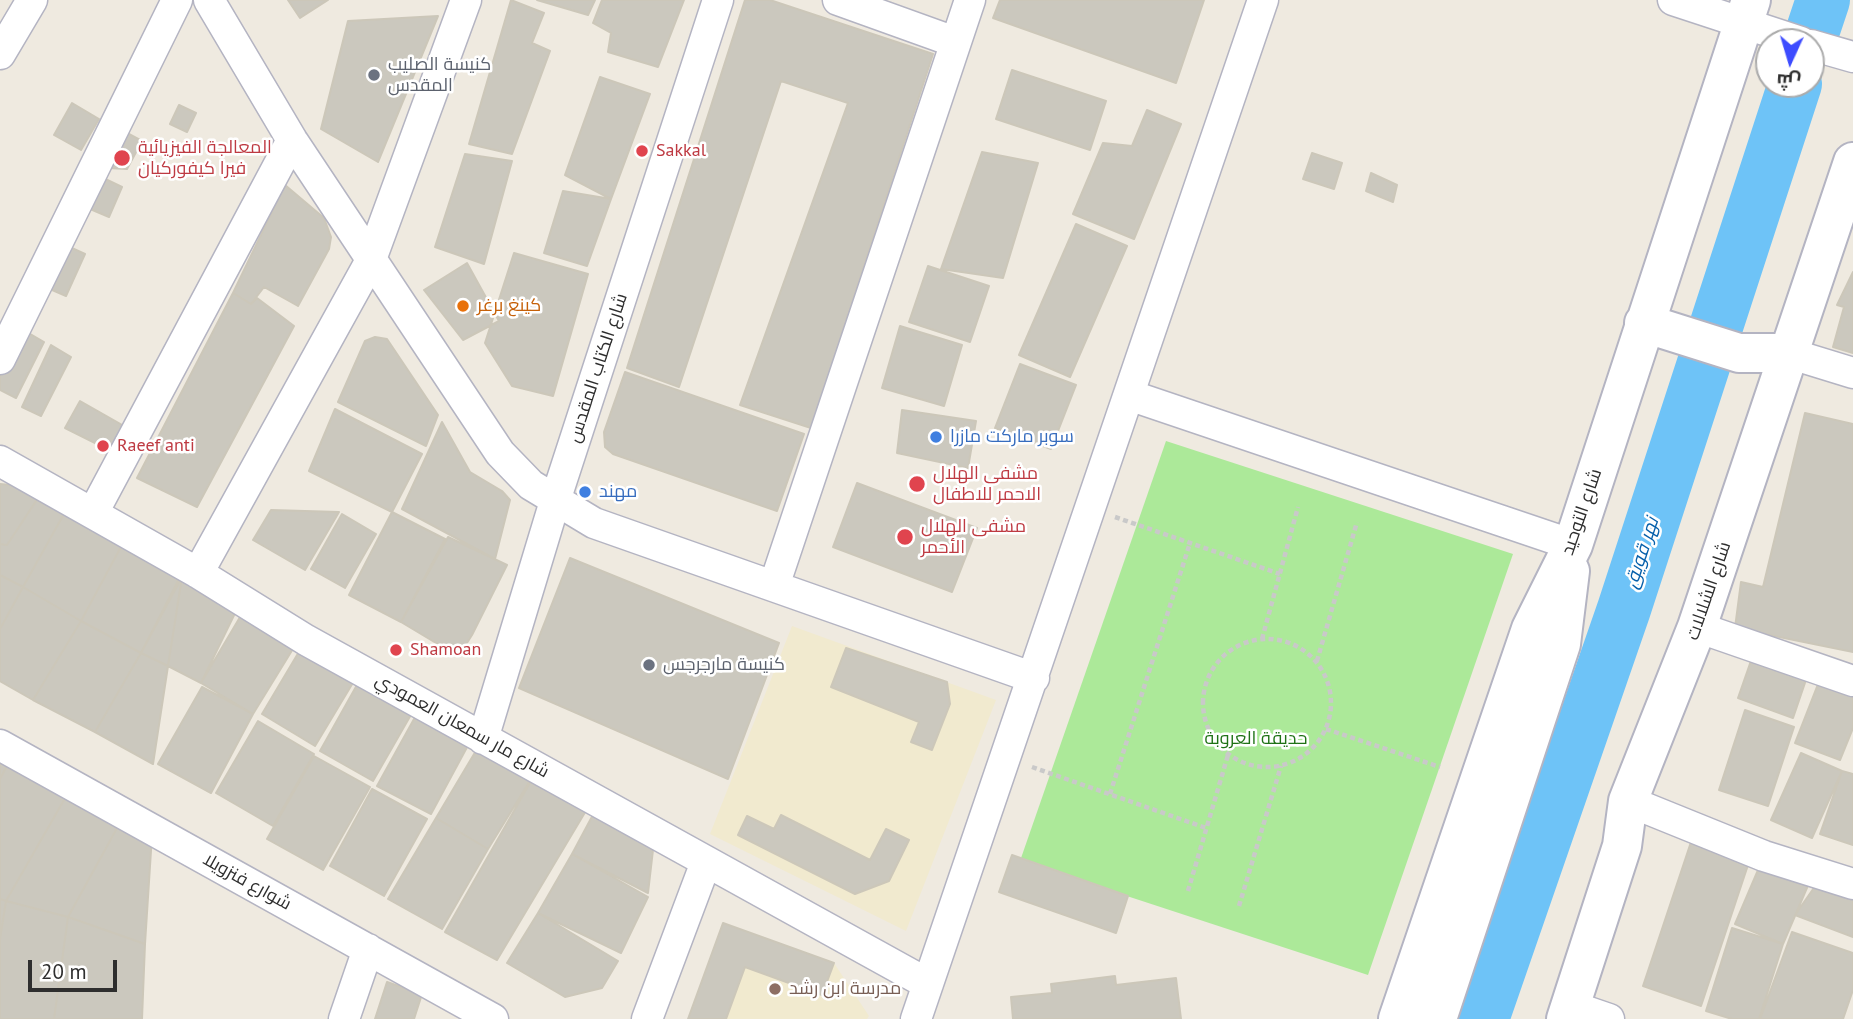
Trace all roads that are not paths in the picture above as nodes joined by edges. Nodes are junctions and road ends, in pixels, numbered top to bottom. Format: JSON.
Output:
{"nodes":[{"id":1,"x":32,"y":0,"type":"edge"},
{"id":2,"x":177,"y":0,"type":"edge"},
{"id":3,"x":209,"y":0,"type":"edge"},
{"id":4,"x":466,"y":0,"type":"edge"},
{"id":5,"x":718,"y":0,"type":"edge"},
{"id":6,"x":838,"y":0,"type":"edge"},
{"id":7,"x":970,"y":0,"type":"edge"},
{"id":8,"x":1263,"y":0,"type":"edge"},
{"id":9,"x":1673,"y":0,"type":"edge"},
{"id":10,"x":1747,"y":12,"type":"edge"},
{"id":11,"x":1776,"y":28,"type":"edge"},
{"id":12,"x":955,"y":41,"type":"junction"},
{"id":13,"x":1825,"y":49,"type":"edge"},
{"id":14,"x":0,"y":54,"type":"edge"},
{"id":15,"x":1853,"y":57,"type":"edge"},
{"id":16,"x":292,"y":140,"type":"junction"},
{"id":17,"x":1853,"y":162,"type":"edge"},
{"id":18,"x":370,"y":262,"type":"junction"},
{"id":19,"x":1650,"y":325,"type":"junction"},
{"id":20,"x":1788,"y":353,"type":"junction"},
{"id":21,"x":0,"y":359,"type":"edge"},
{"id":22,"x":1853,"y":373,"type":"edge"},
{"id":23,"x":1129,"y":395,"type":"junction"},
{"id":24,"x":0,"y":461,"type":"edge"},
{"id":25,"x":555,"y":501,"type":"junction"},
{"id":26,"x":93,"y":513,"type":"junction"},
{"id":27,"x":1573,"y":545,"type":"junction"},
{"id":28,"x":198,"y":573,"type":"junction"},
{"id":29,"x":774,"y":586,"type":"junction"},
{"id":30,"x":1697,"y":627,"type":"junction"},
{"id":31,"x":1034,"y":678,"type":"junction"},
{"id":32,"x":1853,"y":681,"type":"edge"},
{"id":33,"x":483,"y":739,"type":"junction"},
{"id":34,"x":0,"y":746,"type":"edge"},
{"id":35,"x":1628,"y":801,"type":"junction"},
{"id":36,"x":706,"y":862,"type":"junction"},
{"id":37,"x":1853,"y":884,"type":"edge"},
{"id":38,"x":368,"y":949,"type":"junction"},
{"id":39,"x":928,"y":984,"type":"junction"},
{"id":40,"x":1560,"y":1015,"type":"edge"},
{"id":41,"x":344,"y":1019,"type":"edge"},
{"id":42,"x":493,"y":1019,"type":"edge"},
{"id":43,"x":647,"y":1019,"type":"edge"},
{"id":44,"x":916,"y":1019,"type":"edge"},
{"id":45,"x":1398,"y":1019,"type":"edge"},
{"id":46,"x":1437,"y":1019,"type":"edge"},
{"id":47,"x":1609,"y":1019,"type":"edge"}],
"edges":[{"from":1,"to":14,"type":"street"},
{"from":2,"to":21,"type":"street"},
{"from":3,"to":16,"type":"street"},
{"from":4,"to":18,"type":"street"},
{"from":5,"to":25,"type":"street","name":"شارع الكتاب المقدس"},
{"from":6,"to":12,"type":"street"},
{"from":7,"to":12,"type":"street"},
{"from":8,"to":23,"type":"street"},
{"from":9,"to":10,"type":"street"},
{"from":10,"to":11,"type":"street"},
{"from":10,"to":19,"type":"main road","name":"شارع التوحيد"},
{"from":12,"to":29,"type":"street"},
{"from":13,"to":15,"type":"street"},
{"from":16,"to":18,"type":"street"},
{"from":16,"to":26,"type":"street"},
{"from":17,"to":20,"type":"main road","name":"شارع الشلالات"},
{"from":18,"to":25,"type":"street"},
{"from":18,"to":28,"type":"street"},
{"from":19,"to":20,"type":"main road"},
{"from":19,"to":27,"type":"main road","name":"شارع التوحيد"},
{"from":20,"to":22,"type":"street"},
{"from":20,"to":30,"type":"main road","name":"شارع الشلالات"},
{"from":23,"to":27,"type":"street"},
{"from":23,"to":31,"type":"street"},
{"from":24,"to":26,"type":"street","name":"شارع مار سمعان العمودي"},
{"from":25,"to":29,"type":"street"},
{"from":25,"to":33,"type":"street","name":"شارع الكتاب المقدس"},
{"from":26,"to":28,"type":"street","name":"شارع مار سمعان العمودي"},
{"from":27,"to":45,"type":"main road","name":"شارع التوحيد"},
{"from":27,"to":46,"type":"main road"},
{"from":28,"to":33,"type":"street","name":"شارع مار سمعان العمودي"},
{"from":29,"to":31,"type":"street"},
{"from":30,"to":32,"type":"street"},
{"from":30,"to":35,"type":"main road","name":"شارع الشلالات"},
{"from":31,"to":39,"type":"street"},
{"from":33,"to":36,"type":"street","name":"شارع مار سمعان العمودي"},
{"from":34,"to":38,"type":"street","name":"شوارع فنزويلا"},
{"from":35,"to":37,"type":"street"},
{"from":35,"to":40,"type":"main road","name":"شارع الشلالات"},
{"from":36,"to":39,"type":"street","name":"شارع مار سمعان العمودي"},
{"from":36,"to":43,"type":"street"},
{"from":38,"to":41,"type":"street"},
{"from":38,"to":42,"type":"street","name":"شوارع فنزويلا"},
{"from":39,"to":44,"type":"street"},
{"from":40,"to":47,"type":"street"}]}
